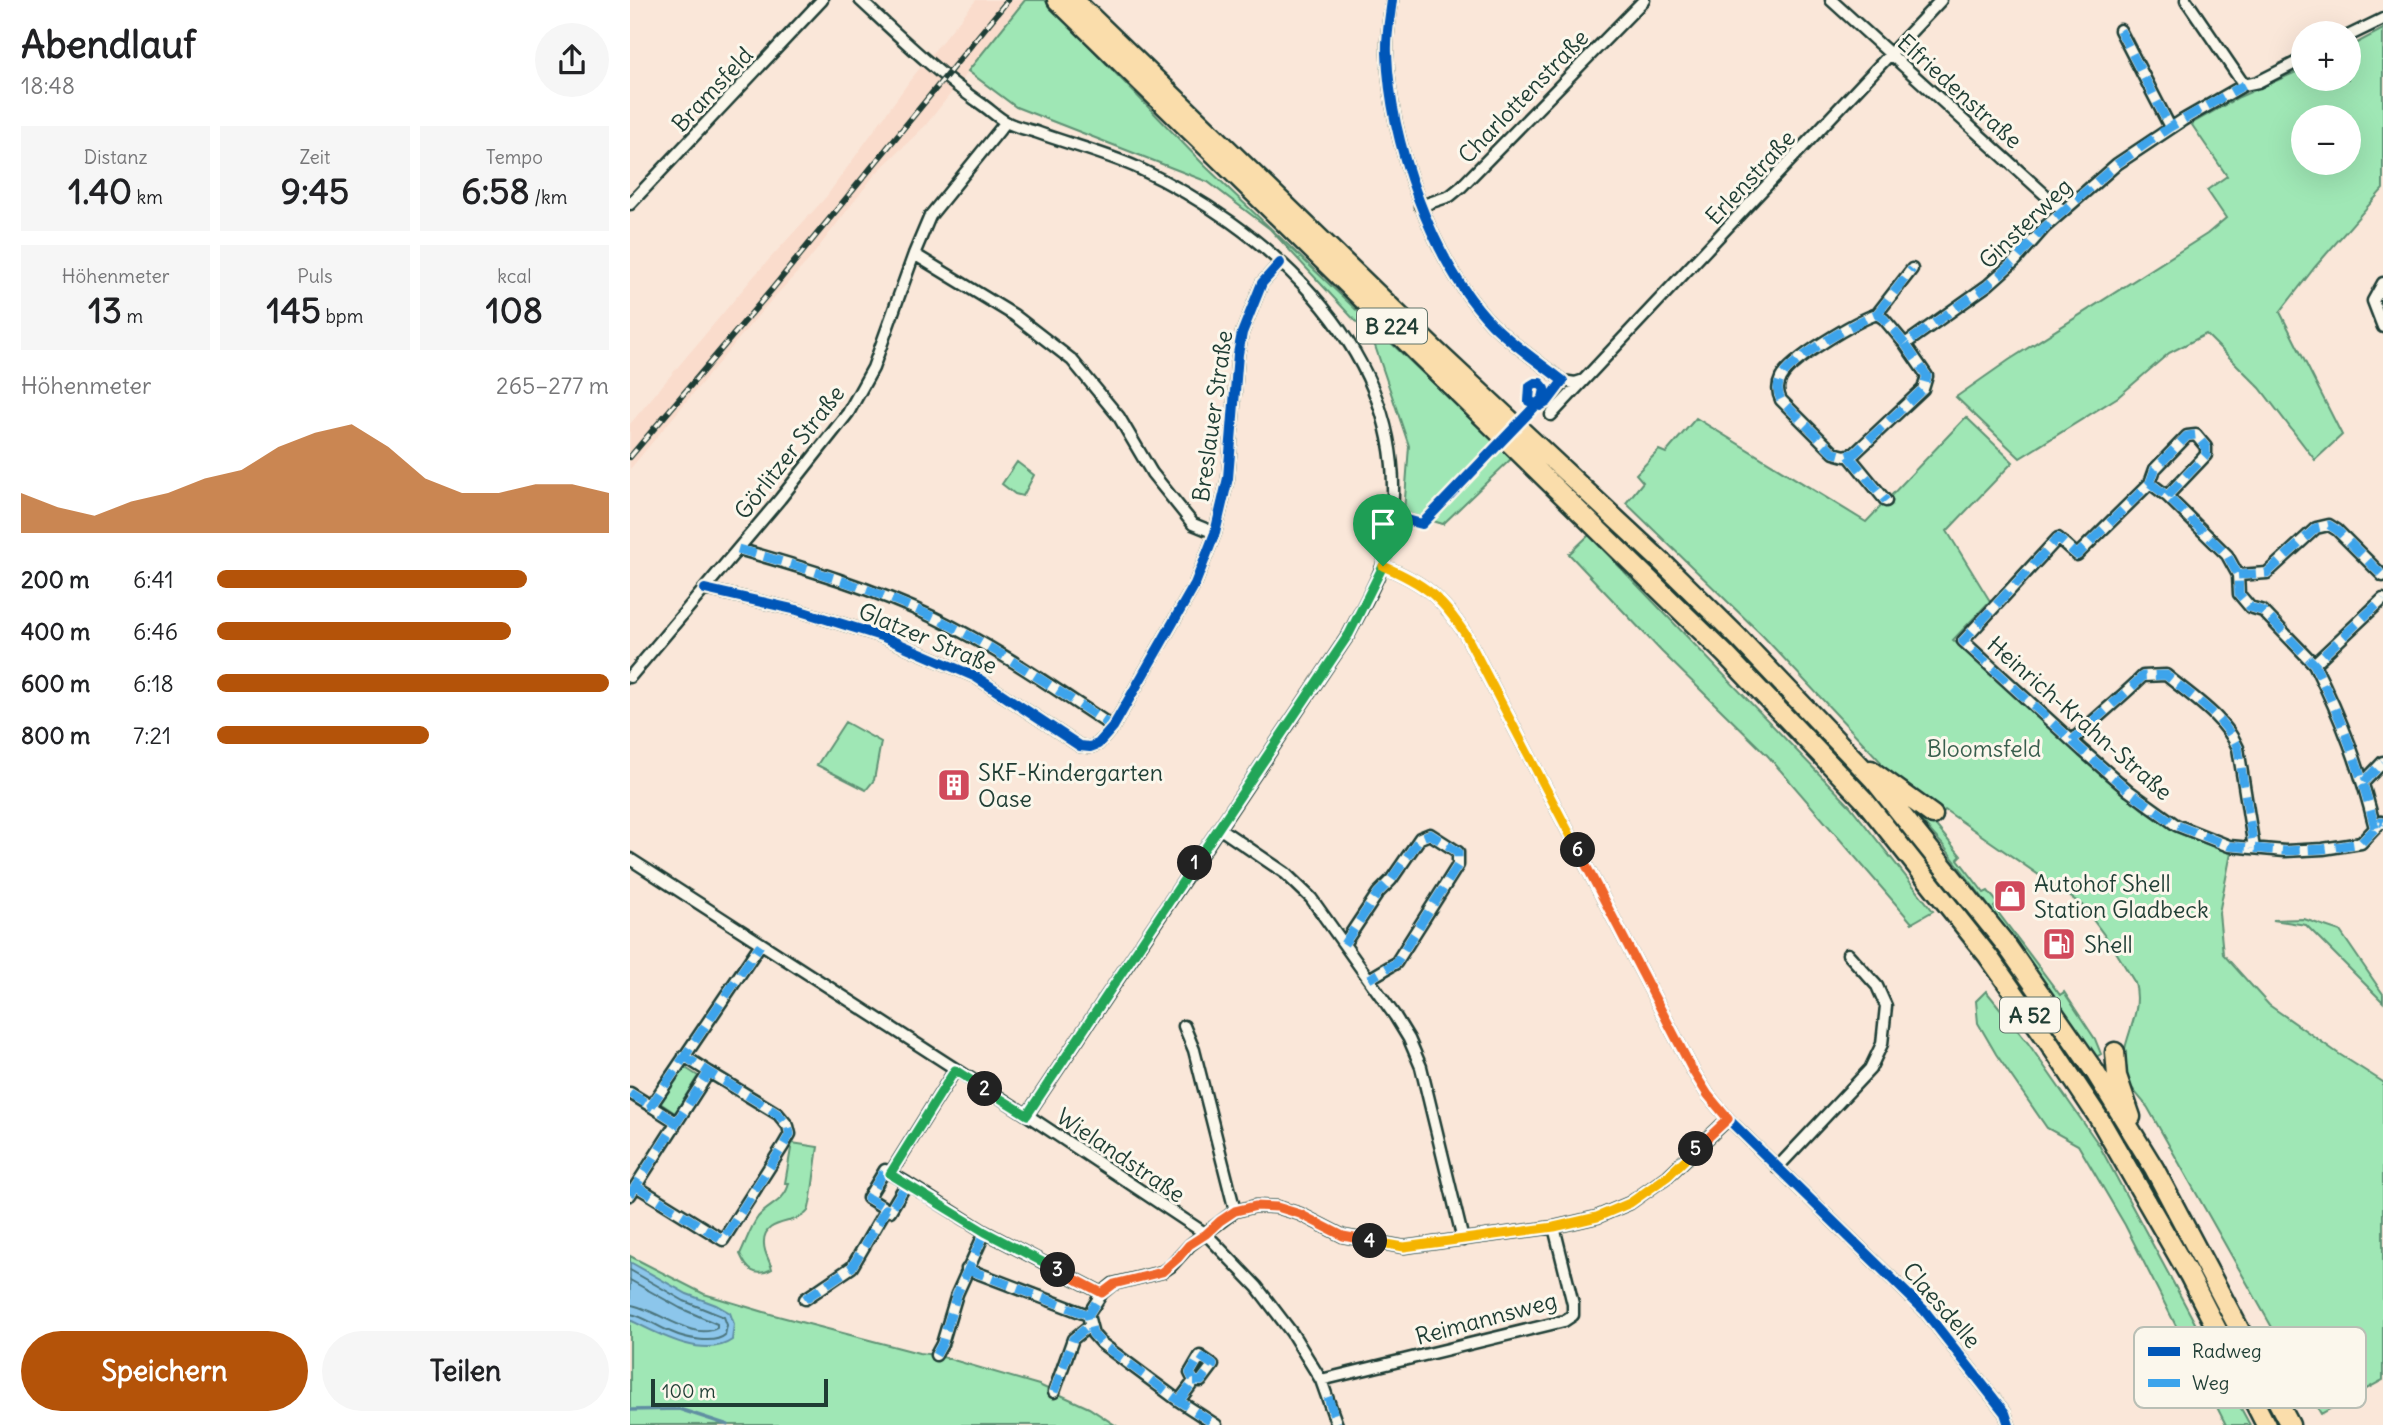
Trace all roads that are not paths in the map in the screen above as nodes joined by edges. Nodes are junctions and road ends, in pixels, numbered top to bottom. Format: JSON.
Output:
{"nodes":[{"id":1,"x":822,"y":0,"type":"edge"},
{"id":2,"x":860,"y":0,"type":"edge"},
{"id":3,"x":1057,"y":0,"type":"edge"},
{"id":4,"x":1074,"y":0,"type":"edge"},
{"id":5,"x":1390,"y":0,"type":"edge"},
{"id":6,"x":1644,"y":0,"type":"edge"},
{"id":7,"x":1831,"y":0,"type":"edge"},
{"id":8,"x":1941,"y":0,"type":"edge"},
{"id":9,"x":2186,"y":0,"type":"edge"},
{"id":10,"x":2383,"y":19,"type":"edge"},
{"id":11,"x":2120,"y":30,"type":"dead end"},
{"id":12,"x":2361,"y":30,"type":"edge"},
{"id":13,"x":1890,"y":54,"type":"junction"},
{"id":14,"x":2291,"y":65,"type":"edge"},
{"id":15,"x":2244,"y":85,"type":"junction"},
{"id":16,"x":1006,"y":122,"type":"junction"},
{"id":17,"x":2170,"y":127,"type":"junction"},
{"id":18,"x":630,"y":204,"type":"edge"},
{"id":19,"x":1420,"y":206,"type":"junction"},
{"id":20,"x":2063,"y":211,"type":"junction"},
{"id":21,"x":914,"y":254,"type":"junction"},
{"id":22,"x":1280,"y":263,"type":"junction"},
{"id":23,"x":1912,"y":269,"type":"dead end"},
{"id":24,"x":2383,"y":283,"type":"edge"},
{"id":25,"x":1877,"y":314,"type":"junction"},
{"id":26,"x":2383,"y":327,"type":"edge"},
{"id":27,"x":1905,"y":344,"type":"junction"},
{"id":28,"x":1586,"y":379,"type":"junction"},
{"id":29,"x":1551,"y":415,"type":"dead end"},
{"id":30,"x":1849,"y":456,"type":"junction"},
{"id":31,"x":2150,"y":483,"type":"junction"},
{"id":32,"x":2167,"y":496,"type":"junction"},
{"id":33,"x":1886,"y":501,"type":"dead end"},
{"id":34,"x":1215,"y":533,"type":"junction"},
{"id":35,"x":738,"y":549,"type":"junction"},
{"id":36,"x":1383,"y":566,"type":"junction"},
{"id":37,"x":2238,"y":575,"type":"junction"},
{"id":38,"x":2383,"y":576,"type":"edge"},
{"id":39,"x":705,"y":589,"type":"junction"},
{"id":40,"x":2383,"y":598,"type":"edge"},
{"id":41,"x":1738,"y":637,"type":"joint"},
{"id":42,"x":1725,"y":654,"type":"joint"},
{"id":43,"x":2314,"y":664,"type":"junction"},
{"id":44,"x":630,"y":677,"type":"edge"},
{"id":45,"x":1113,"y":727,"type":"junction"},
{"id":46,"x":2072,"y":741,"type":"junction"},
{"id":47,"x":1854,"y":759,"type":"junction"},
{"id":48,"x":2383,"y":762,"type":"edge"},
{"id":49,"x":2364,"y":782,"type":"junction"},
{"id":50,"x":1933,"y":815,"type":"dead end"},
{"id":51,"x":2379,"y":826,"type":"edge"},
{"id":52,"x":1219,"y":828,"type":"junction"},
{"id":53,"x":2254,"y":848,"type":"junction"},
{"id":54,"x":630,"y":859,"type":"edge"},
{"id":55,"x":1344,"y":944,"type":"junction"},
{"id":56,"x":760,"y":945,"type":"junction"},
{"id":57,"x":1848,"y":954,"type":"dead end"},
{"id":58,"x":1369,"y":979,"type":"junction"},
{"id":59,"x":1184,"y":1026,"type":"dead end"},
{"id":60,"x":2115,"y":1052,"type":"dead end"},
{"id":61,"x":684,"y":1056,"type":"junction"},
{"id":62,"x":955,"y":1070,"type":"junction"},
{"id":63,"x":709,"y":1072,"type":"junction"},
{"id":64,"x":630,"y":1093,"type":"edge"},
{"id":65,"x":651,"y":1106,"type":"junction"},
{"id":66,"x":1027,"y":1115,"type":"junction"},
{"id":67,"x":1728,"y":1119,"type":"junction"},
{"id":68,"x":676,"y":1122,"type":"junction"},
{"id":69,"x":1777,"y":1168,"type":"junction"},
{"id":70,"x":2154,"y":1168,"type":"junction"},
{"id":71,"x":890,"y":1174,"type":"junction"},
{"id":72,"x":907,"y":1183,"type":"junction"},
{"id":73,"x":636,"y":1186,"type":"junction"},
{"id":74,"x":630,"y":1195,"type":"edge"},
{"id":75,"x":886,"y":1209,"type":"junction"},
{"id":76,"x":1235,"y":1211,"type":"junction"},
{"id":77,"x":1554,"y":1227,"type":"junction"},
{"id":78,"x":985,"y":1232,"type":"junction"},
{"id":79,"x":1206,"y":1234,"type":"junction"},
{"id":80,"x":1462,"y":1240,"type":"junction"},
{"id":81,"x":967,"y":1269,"type":"junction"},
{"id":82,"x":1102,"y":1293,"type":"junction"},
{"id":83,"x":806,"y":1299,"type":"dead end"},
{"id":84,"x":1089,"y":1321,"type":"junction"},
{"id":85,"x":2216,"y":1327,"type":"edge"},
{"id":86,"x":2238,"y":1327,"type":"edge"},
{"id":87,"x":936,"y":1355,"type":"dead end"},
{"id":88,"x":1321,"y":1380,"type":"junction"},
{"id":89,"x":1194,"y":1381,"type":"dead end"},
{"id":90,"x":1054,"y":1392,"type":"dead end"},
{"id":91,"x":1179,"y":1401,"type":"junction"},
{"id":92,"x":2257,"y":1408,"type":"edge"},
{"id":93,"x":2281,"y":1408,"type":"edge"},
{"id":94,"x":1216,"y":1425,"type":"edge"},
{"id":95,"x":1337,"y":1425,"type":"edge"},
{"id":96,"x":2009,"y":1425,"type":"edge"},
{"id":97,"x":2266,"y":1425,"type":"edge"},
{"id":98,"x":2290,"y":1425,"type":"edge"}],
"edges":[{"from":1,"to":18,"type":"street","name":"Bramsfeld"},
{"from":2,"to":16,"type":"street"},
{"from":3,"to":42,"type":"highway","number":"B 224"},
{"from":4,"to":41,"type":"highway","number":"B 224"},
{"from":5,"to":19,"type":"street"},
{"from":6,"to":19,"type":"street","name":"Charlottenstraße"},
{"from":7,"to":13,"type":"street","name":"Elfriedenstraße"},
{"from":8,"to":13,"type":"street","name":"Erlenstraße"},
{"from":9,"to":15,"type":"street"},
{"from":10,"to":12,"type":"street"},
{"from":11,"to":17,"type":"street"},
{"from":13,"to":20,"type":"street","name":"Elfriedenstraße"},
{"from":13,"to":28,"type":"street","name":"Erlenstraße"},
{"from":14,"to":15,"type":"street","name":"Ginsterweg"},
{"from":15,"to":17,"type":"street","name":"Ginsterweg"},
{"from":16,"to":21,"type":"street","name":"Görlitzer Straße"},
{"from":16,"to":22,"type":"street"},
{"from":17,"to":20,"type":"street","name":"Ginsterweg"},
{"from":19,"to":28,"type":"street"},
{"from":20,"to":27,"type":"street","name":"Ginsterweg"},
{"from":21,"to":34,"type":"street"},
{"from":21,"to":35,"type":"street","name":"Görlitzer Straße"},
{"from":22,"to":34,"type":"street","name":"Breslauer Straße"},
{"from":22,"to":36,"type":"street"},
{"from":23,"to":25,"type":"street"},
{"from":24,"to":26,"type":"street"},
{"from":25,"to":27,"type":"street"},
{"from":25,"to":30,"type":"street"},
{"from":27,"to":30,"type":"street"},
{"from":28,"to":29,"type":"street","name":"Erlenstraße"},
{"from":30,"to":33,"type":"street"},
{"from":31,"to":32,"type":"street"},
{"from":31,"to":32,"type":"street","name":"Heinrich-Krahn-Straße"},
{"from":31,"to":46,"type":"street","name":"Heinrich-Krahn-Straße"},
{"from":32,"to":37,"type":"street"},
{"from":34,"to":45,"type":"street","name":"Breslauer Straße"},
{"from":35,"to":39,"type":"street","name":"Görlitzer Straße"},
{"from":35,"to":45,"type":"street","name":"Glatzer Straße"},
{"from":36,"to":52,"type":"street"},
{"from":36,"to":67,"type":"street","name":"Claesdelle"},
{"from":37,"to":38,"type":"street"},
{"from":37,"to":43,"type":"street"},
{"from":39,"to":44,"type":"street","name":"Görlitzer Straße"},
{"from":39,"to":45,"type":"street","name":"Glatzer Straße"},
{"from":40,"to":43,"type":"street"},
{"from":41,"to":47,"type":"highway","number":"A 52"},
{"from":42,"to":85,"type":"highway","number":"A 52"},
{"from":43,"to":49,"type":"street"},
{"from":46,"to":53,"type":"street","name":"Heinrich-Krahn-Straße"},
{"from":46,"to":53,"type":"street"},
{"from":47,"to":50,"type":"highway"},
{"from":47,"to":70,"type":"highway","number":"A 52"},
{"from":48,"to":49,"type":"street"},
{"from":49,"to":51,"type":"street"},
{"from":51,"to":53,"type":"street","name":"Heinrich-Krahn-Straße"},
{"from":52,"to":55,"type":"street"},
{"from":52,"to":66,"type":"street"},
{"from":54,"to":56,"type":"street","name":"Wielandstraße"},
{"from":55,"to":58,"type":"street"},
{"from":55,"to":58,"type":"street"},
{"from":56,"to":61,"type":"street"},
{"from":56,"to":62,"type":"street","name":"Wielandstraße"},
{"from":57,"to":69,"type":"street"},
{"from":58,"to":80,"type":"street"},
{"from":59,"to":76,"type":"street"},
{"from":60,"to":70,"type":"highway"},
{"from":61,"to":63,"type":"street"},
{"from":61,"to":65,"type":"street"},
{"from":62,"to":66,"type":"street","name":"Wielandstraße"},
{"from":62,"to":71,"type":"street"},
{"from":63,"to":68,"type":"street"},
{"from":63,"to":73,"type":"street"},
{"from":64,"to":65,"type":"street"},
{"from":65,"to":68,"type":"street"},
{"from":66,"to":79,"type":"street","name":"Wielandstraße"},
{"from":67,"to":69,"type":"street","name":"Claesdelle"},
{"from":67,"to":77,"type":"street"},
{"from":68,"to":73,"type":"street"},
{"from":69,"to":96,"type":"street","name":"Claesdelle"},
{"from":70,"to":86,"type":"highway","number":"A 52"},
{"from":71,"to":72,"type":"street"},
{"from":71,"to":75,"type":"street"},
{"from":72,"to":75,"type":"street"},
{"from":72,"to":78,"type":"street"},
{"from":73,"to":74,"type":"street"},
{"from":75,"to":83,"type":"street"},
{"from":76,"to":79,"type":"street"},
{"from":76,"to":80,"type":"street"},
{"from":77,"to":80,"type":"street"},
{"from":77,"to":88,"type":"street","name":"Reimannsweg"},
{"from":78,"to":81,"type":"street"},
{"from":78,"to":82,"type":"street"},
{"from":79,"to":82,"type":"street"},
{"from":79,"to":88,"type":"street","name":"Wielandstraße"},
{"from":81,"to":84,"type":"street"},
{"from":81,"to":87,"type":"street"},
{"from":82,"to":84,"type":"street"},
{"from":84,"to":90,"type":"street"},
{"from":84,"to":91,"type":"street"},
{"from":88,"to":95,"type":"street","name":"Wielandstraße"},
{"from":89,"to":91,"type":"street"},
{"from":91,"to":94,"type":"street"},
{"from":92,"to":97,"type":"highway","number":"A 52"},
{"from":93,"to":98,"type":"highway","number":"A 52"}]}
